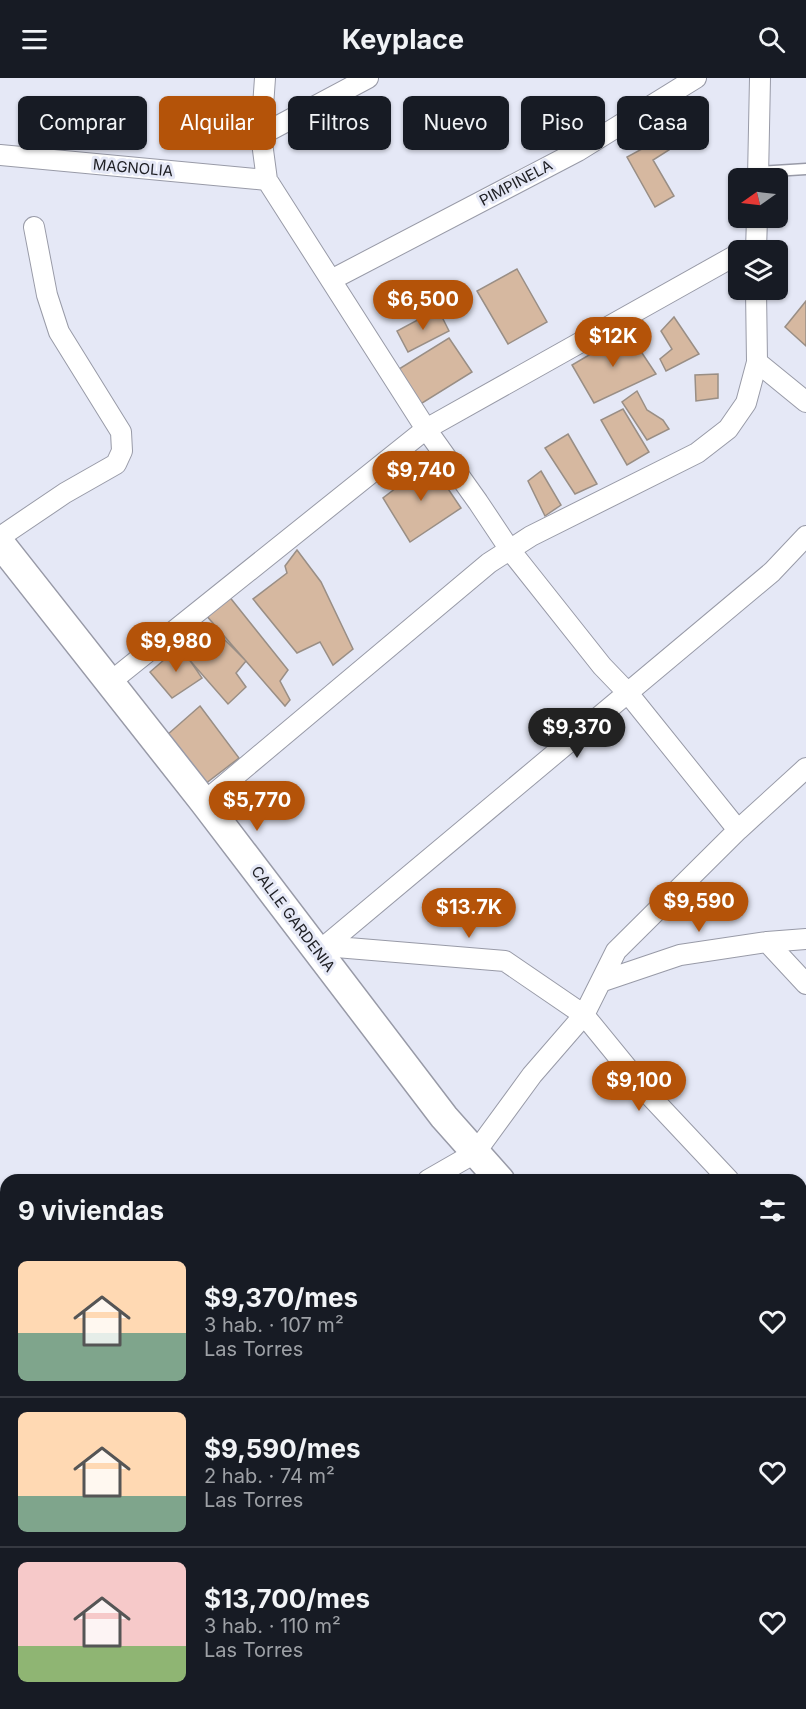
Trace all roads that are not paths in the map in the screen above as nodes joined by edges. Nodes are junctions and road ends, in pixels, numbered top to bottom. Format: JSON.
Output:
{"nodes":[{"id":1,"x":265,"y":78,"type":"edge"},
{"id":2,"x":368,"y":78,"type":"edge"},
{"id":3,"x":696,"y":78,"type":"edge"},
{"id":4,"x":760,"y":78,"type":"edge"},
{"id":5,"x":264,"y":96,"type":"edge"},
{"id":6,"x":276,"y":127,"type":"edge"},
{"id":7,"x":263,"y":150,"type":"edge"},
{"id":8,"x":0,"y":155,"type":"edge"},
{"id":9,"x":758,"y":168,"type":"edge"},
{"id":10,"x":806,"y":169,"type":"edge"},
{"id":11,"x":788,"y":171,"type":"edge"},
{"id":12,"x":267,"y":180,"type":"junction"},
{"id":13,"x":34,"y":227,"type":"dead end"},
{"id":14,"x":728,"y":260,"type":"edge"},
{"id":15,"x":331,"y":280,"type":"junction"},
{"id":16,"x":756,"y":300,"type":"edge"},
{"id":17,"x":757,"y":362,"type":"junction"},
{"id":18,"x":806,"y":402,"type":"edge"},
{"id":19,"x":426,"y":429,"type":"junction"},
{"id":20,"x":806,"y":536,"type":"edge"},
{"id":21,"x":0,"y":537,"type":"edge"},
{"id":22,"x":0,"y":543,"type":"edge"},
{"id":23,"x":510,"y":550,"type":"junction"},
{"id":24,"x":109,"y":683,"type":"junction"},
{"id":25,"x":627,"y":692,"type":"junction"},
{"id":26,"x":806,"y":768,"type":"edge"},
{"id":27,"x":204,"y":802,"type":"junction"},
{"id":28,"x":738,"y":830,"type":"junction"},
{"id":29,"x":806,"y":939,"type":"edge"},
{"id":30,"x":767,"y":942,"type":"junction"},
{"id":31,"x":321,"y":949,"type":"junction"},
{"id":32,"x":603,"y":981,"type":"junction"},
{"id":33,"x":806,"y":984,"type":"edge"},
{"id":34,"x":584,"y":1015,"type":"junction"},
{"id":35,"x":476,"y":1153,"type":"junction"},
{"id":36,"x":439,"y":1174,"type":"edge"},
{"id":37,"x":495,"y":1174,"type":"edge"},
{"id":38,"x":723,"y":1174,"type":"edge"}],
"edges":[{"from":1,"to":5,"type":"street"},
{"from":2,"to":6,"type":"street"},
{"from":3,"to":15,"type":"street","name":"PIMPINELA"},
{"from":4,"to":9,"type":"street"},
{"from":7,"to":12,"type":"street"},
{"from":8,"to":12,"type":"street","name":"MAGNOLIA"},
{"from":10,"to":11,"type":"lane"},
{"from":12,"to":15,"type":"street"},
{"from":13,"to":21,"type":"street"},
{"from":14,"to":19,"type":"street"},
{"from":15,"to":19,"type":"street"},
{"from":16,"to":17,"type":"street"},
{"from":17,"to":18,"type":"street"},
{"from":17,"to":23,"type":"street"},
{"from":19,"to":23,"type":"street"},
{"from":19,"to":24,"type":"street"},
{"from":20,"to":25,"type":"street"},
{"from":22,"to":24,"type":"street","name":"CALLE GARDENIA"},
{"from":23,"to":25,"type":"street"},
{"from":23,"to":27,"type":"street"},
{"from":24,"to":27,"type":"street","name":"CALLE GARDENIA"},
{"from":25,"to":28,"type":"street"},
{"from":25,"to":31,"type":"street"},
{"from":26,"to":28,"type":"street"},
{"from":27,"to":31,"type":"street","name":"CALLE GARDENIA"},
{"from":28,"to":32,"type":"street"},
{"from":29,"to":30,"type":"street"},
{"from":30,"to":32,"type":"street"},
{"from":30,"to":33,"type":"street"},
{"from":31,"to":34,"type":"street"},
{"from":31,"to":35,"type":"street","name":"CALLE GARDENIA"},
{"from":32,"to":34,"type":"street"},
{"from":34,"to":35,"type":"street"},
{"from":34,"to":38,"type":"street"},
{"from":35,"to":36,"type":"street"},
{"from":35,"to":37,"type":"street","name":"CALLE GARDENIA"}]}
